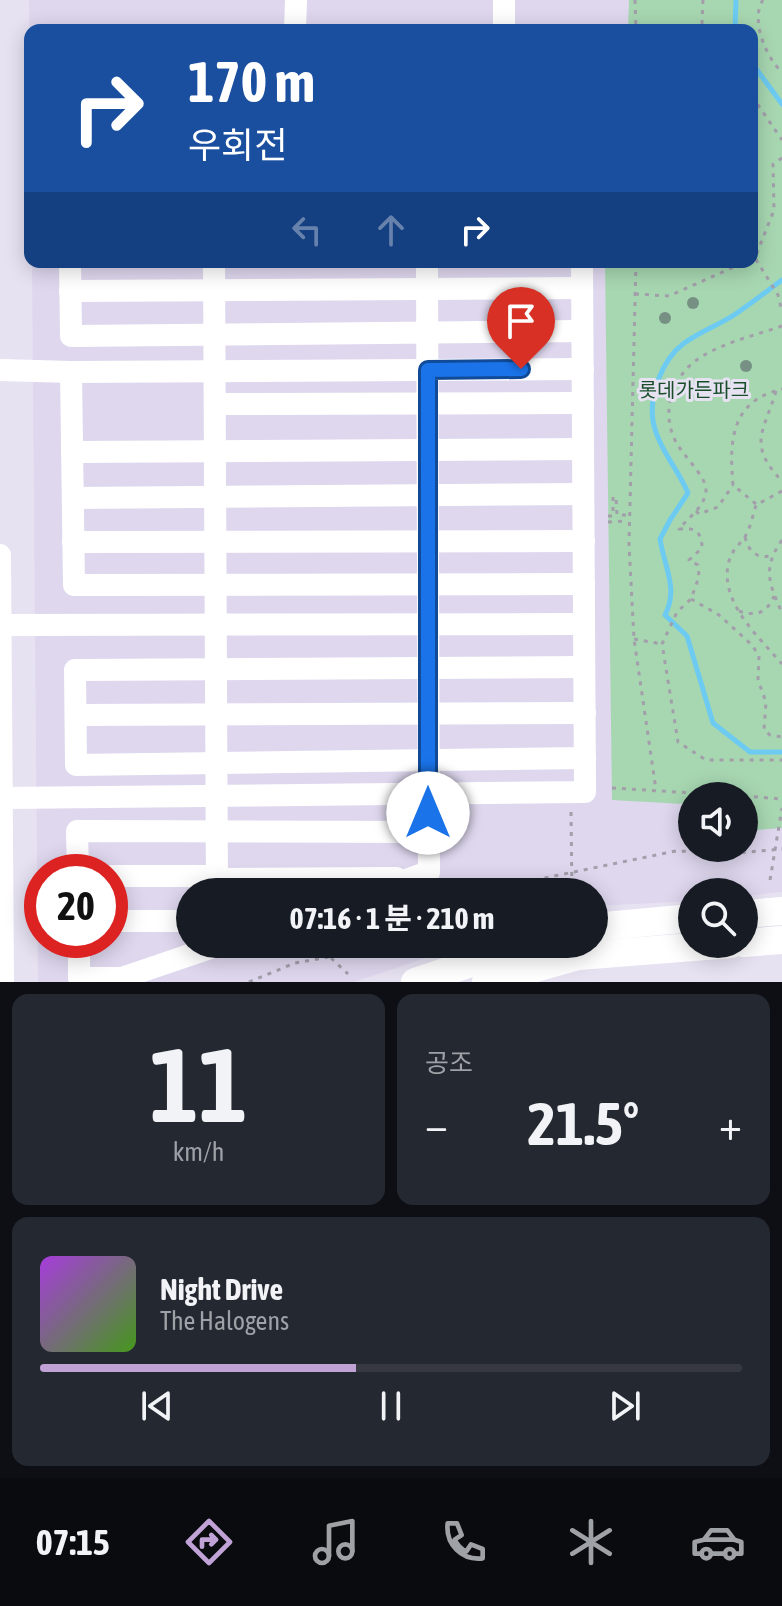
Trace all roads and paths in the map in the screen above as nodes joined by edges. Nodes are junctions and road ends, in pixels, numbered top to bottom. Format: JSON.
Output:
{"nodes":[{"id":1,"x":296,"y":0,"type":"edge"},
{"id":2,"x":504,"y":0,"type":"edge"},
{"id":3,"x":635,"y":0,"type":"edge"},
{"id":4,"x":703,"y":0,"type":"edge"},
{"id":5,"x":763,"y":0,"type":"edge"},
{"id":6,"x":295,"y":24,"type":"edge"},
{"id":7,"x":504,"y":24,"type":"edge"},
{"id":8,"x":636,"y":24,"type":"edge"},
{"id":9,"x":702,"y":24,"type":"edge"},
{"id":10,"x":782,"y":72,"type":"edge"},
{"id":11,"x":758,"y":105,"type":"edge"},
{"id":12,"x":782,"y":140,"type":"edge"},
{"id":13,"x":782,"y":158,"type":"edge"},
{"id":14,"x":758,"y":248,"type":"edge"},
{"id":15,"x":758,"y":264,"type":"edge"},
{"id":16,"x":70,"y":268,"type":"edge"},
{"id":17,"x":214,"y":268,"type":"edge"},
{"id":18,"x":427,"y":268,"type":"edge"},
{"id":19,"x":582,"y":268,"type":"edge"},
{"id":20,"x":636,"y":268,"type":"edge"},
{"id":21,"x":732,"y":268,"type":"edge"},
{"id":22,"x":582,"y":288,"type":"junction"},
{"id":23,"x":427,"y":289,"type":"junction"},
{"id":24,"x":214,"y":290,"type":"junction"},
{"id":25,"x":70,"y":291,"type":"junction"},
{"id":26,"x":635,"y":294,"type":"junction"},
{"id":27,"x":782,"y":312,"type":"edge"},
{"id":28,"x":782,"y":326,"type":"edge"},
{"id":29,"x":582,"y":331,"type":"junction"},
{"id":30,"x":427,"y":333,"type":"junction"},
{"id":31,"x":214,"y":335,"type":"junction"},
{"id":32,"x":583,"y":369,"type":"junction"},
{"id":33,"x":0,"y":370,"type":"edge"},
{"id":34,"x":428,"y":370,"type":"junction"},
{"id":35,"x":215,"y":371,"type":"junction"},
{"id":36,"x":71,"y":372,"type":"junction"},
{"id":37,"x":782,"y":389,"type":"edge"},
{"id":38,"x":776,"y":391,"type":"junction"},
{"id":39,"x":427,"y":403,"type":"junction"},
{"id":40,"x":583,"y":403,"type":"junction"},
{"id":41,"x":215,"y":404,"type":"junction"},
{"id":42,"x":583,"y":449,"type":"junction"},
{"id":43,"x":428,"y":450,"type":"junction"},
{"id":44,"x":215,"y":451,"type":"junction"},
{"id":45,"x":72,"y":452,"type":"junction"},
{"id":46,"x":782,"y":481,"type":"edge"},
{"id":47,"x":733,"y":485,"type":"junction"},
{"id":48,"x":782,"y":491,"type":"edge"},
{"id":49,"x":583,"y":494,"type":"junction"},
{"id":50,"x":428,"y":496,"type":"junction"},
{"id":51,"x":215,"y":497,"type":"junction"},
{"id":52,"x":73,"y":498,"type":"junction"},
{"id":53,"x":756,"y":505,"type":"junction"},
{"id":54,"x":696,"y":511,"type":"junction"},
{"id":55,"x":629,"y":515,"type":"junction"},
{"id":56,"x":629,"y":521,"type":"junction"},
{"id":57,"x":745,"y":537,"type":"junction"},
{"id":58,"x":782,"y":540,"type":"edge"},
{"id":59,"x":215,"y":541,"type":"junction"},
{"id":60,"x":428,"y":541,"type":"junction"},
{"id":61,"x":584,"y":541,"type":"junction"},
{"id":62,"x":73,"y":542,"type":"junction"},
{"id":63,"x":0,"y":555,"type":"edge"},
{"id":64,"x":771,"y":556,"type":"junction"},
{"id":65,"x":584,"y":584,"type":"junction"},
{"id":66,"x":216,"y":585,"type":"junction"},
{"id":67,"x":428,"y":585,"type":"junction"},
{"id":68,"x":774,"y":595,"type":"junction"},
{"id":69,"x":691,"y":599,"type":"junction"},
{"id":70,"x":739,"y":611,"type":"junction"},
{"id":71,"x":782,"y":613,"type":"edge"},
{"id":72,"x":584,"y":624,"type":"junction"},
{"id":73,"x":2,"y":625,"type":"junction"},
{"id":74,"x":216,"y":625,"type":"junction"},
{"id":75,"x":428,"y":625,"type":"junction"},
{"id":76,"x":634,"y":639,"type":"junction"},
{"id":77,"x":662,"y":644,"type":"junction"},
{"id":78,"x":782,"y":664,"type":"edge"},
{"id":79,"x":584,"y":667,"type":"junction"},
{"id":80,"x":428,"y":668,"type":"junction"},
{"id":81,"x":216,"y":669,"type":"junction"},
{"id":82,"x":428,"y":713,"type":"junction"},
{"id":83,"x":585,"y":713,"type":"junction"},
{"id":84,"x":216,"y":714,"type":"junction"},
{"id":85,"x":76,"y":715,"type":"junction"},
{"id":86,"x":782,"y":737,"type":"edge"},
{"id":87,"x":585,"y":758,"type":"junction"},
{"id":88,"x":428,"y":760,"type":"junction"},
{"id":89,"x":782,"y":760,"type":"edge"},
{"id":90,"x":216,"y":764,"type":"junction"},
{"id":91,"x":612,"y":788,"type":"dead end"},
{"id":92,"x":656,"y":790,"type":"junction"},
{"id":93,"x":678,"y":792,"type":"edge"},
{"id":94,"x":428,"y":794,"type":"junction"},
{"id":95,"x":217,"y":796,"type":"junction"},
{"id":96,"x":758,"y":797,"type":"edge"},
{"id":97,"x":3,"y":798,"type":"junction"},
{"id":98,"x":782,"y":799,"type":"edge"},
{"id":99,"x":571,"y":804,"type":"dead end"},
{"id":100,"x":782,"y":808,"type":"edge"},
{"id":101,"x":217,"y":831,"type":"junction"},
{"id":102,"x":429,"y":832,"type":"junction"},
{"id":103,"x":782,"y":849,"type":"edge"},
{"id":104,"x":775,"y":850,"type":"junction"},
{"id":105,"x":78,"y":854,"type":"edge"},
{"id":106,"x":572,"y":873,"type":"junction"},
{"id":107,"x":128,"y":877,"type":"edge"},
{"id":108,"x":217,"y":878,"type":"edge"},
{"id":109,"x":412,"y":878,"type":"edge"},
{"id":110,"x":547,"y":878,"type":"edge"},
{"id":111,"x":572,"y":878,"type":"edge"},
{"id":112,"x":176,"y":880,"type":"edge"},
{"id":113,"x":770,"y":880,"type":"dead end"},
{"id":114,"x":782,"y":911,"type":"edge"},
{"id":115,"x":758,"y":913,"type":"edge"},
{"id":116,"x":678,"y":919,"type":"edge"},
{"id":117,"x":128,"y":921,"type":"edge"},
{"id":118,"x":176,"y":921,"type":"edge"},
{"id":119,"x":608,"y":926,"type":"edge"},
{"id":120,"x":782,"y":940,"type":"edge"},
{"id":121,"x":758,"y":942,"type":"edge"},
{"id":122,"x":678,"y":948,"type":"edge"},
{"id":123,"x":79,"y":958,"type":"edge"},
{"id":124,"x":181,"y":958,"type":"edge"},
{"id":125,"x":324,"y":958,"type":"edge"},
{"id":126,"x":331,"y":958,"type":"edge"},
{"id":127,"x":486,"y":958,"type":"edge"},
{"id":128,"x":348,"y":974,"type":"dead end"},
{"id":129,"x":3,"y":982,"type":"edge"},
{"id":130,"x":249,"y":982,"type":"edge"},
{"id":131,"x":415,"y":982,"type":"edge"},
{"id":132,"x":486,"y":982,"type":"edge"}],
"edges":[{"from":1,"to":6,"type":"street"},
{"from":2,"to":7,"type":"street"},
{"from":3,"to":8,"type":"path"},
{"from":4,"to":9,"type":"path"},
{"from":5,"to":10,"type":"path"},
{"from":11,"to":12,"type":"path"},
{"from":13,"to":14,"type":"path"},
{"from":15,"to":27,"type":"path"},
{"from":16,"to":25,"type":"street"},
{"from":17,"to":24,"type":"street"},
{"from":18,"to":23,"type":"street"},
{"from":19,"to":22,"type":"street"},
{"from":20,"to":26,"type":"path"},
{"from":21,"to":26,"type":"path"},
{"from":22,"to":23,"type":"street"},
{"from":22,"to":29,"type":"street"},
{"from":23,"to":24,"type":"street"},
{"from":23,"to":30,"type":"street"},
{"from":24,"to":25,"type":"street"},
{"from":24,"to":31,"type":"street"},
{"from":25,"to":31,"type":"street"},
{"from":26,"to":55,"type":"path"},
{"from":28,"to":54,"type":"path"},
{"from":29,"to":30,"type":"street"},
{"from":29,"to":32,"type":"street"},
{"from":30,"to":31,"type":"street"},
{"from":30,"to":34,"type":"street"},
{"from":31,"to":35,"type":"street"},
{"from":32,"to":34,"type":"street"},
{"from":32,"to":40,"type":"street"},
{"from":33,"to":36,"type":"street"},
{"from":34,"to":35,"type":"street"},
{"from":34,"to":39,"type":"street"},
{"from":35,"to":36,"type":"street"},
{"from":35,"to":41,"type":"street"},
{"from":36,"to":45,"type":"street"},
{"from":37,"to":38,"type":"path"},
{"from":38,"to":46,"type":"path"},
{"from":38,"to":47,"type":"path"},
{"from":39,"to":40,"type":"street"},
{"from":39,"to":41,"type":"street"},
{"from":39,"to":43,"type":"street"},
{"from":40,"to":42,"type":"street"},
{"from":41,"to":44,"type":"street"},
{"from":42,"to":43,"type":"street"},
{"from":42,"to":49,"type":"street"},
{"from":43,"to":44,"type":"street"},
{"from":43,"to":50,"type":"street"},
{"from":44,"to":45,"type":"street"},
{"from":44,"to":51,"type":"street"},
{"from":45,"to":52,"type":"street"},
{"from":47,"to":53,"type":"path"},
{"from":47,"to":54,"type":"path"},
{"from":48,"to":53,"type":"path"},
{"from":49,"to":50,"type":"street"},
{"from":49,"to":61,"type":"street"},
{"from":50,"to":51,"type":"street"},
{"from":50,"to":60,"type":"street"},
{"from":51,"to":52,"type":"street"},
{"from":51,"to":59,"type":"street"},
{"from":52,"to":62,"type":"street"},
{"from":53,"to":57,"type":"path"},
{"from":54,"to":69,"type":"path"},
{"from":55,"to":56,"type":"path"},
{"from":55,"to":56,"type":"path"},
{"from":56,"to":76,"type":"path"},
{"from":57,"to":64,"type":"path"},
{"from":57,"to":70,"type":"path"},
{"from":58,"to":64,"type":"path"},
{"from":59,"to":60,"type":"street"},
{"from":59,"to":62,"type":"street"},
{"from":59,"to":66,"type":"street"},
{"from":60,"to":61,"type":"street"},
{"from":60,"to":67,"type":"street"},
{"from":61,"to":65,"type":"street"},
{"from":62,"to":66,"type":"street"},
{"from":63,"to":73,"type":"street"},
{"from":64,"to":68,"type":"path"},
{"from":65,"to":67,"type":"street"},
{"from":65,"to":72,"type":"street"},
{"from":66,"to":67,"type":"street"},
{"from":66,"to":74,"type":"street"},
{"from":67,"to":75,"type":"street"},
{"from":68,"to":70,"type":"path"},
{"from":68,"to":71,"type":"path"},
{"from":69,"to":77,"type":"path"},
{"from":69,"to":86,"type":"path"},
{"from":70,"to":78,"type":"path"},
{"from":72,"to":75,"type":"street"},
{"from":72,"to":79,"type":"street"},
{"from":73,"to":74,"type":"street"},
{"from":73,"to":97,"type":"street"},
{"from":74,"to":75,"type":"street"},
{"from":74,"to":81,"type":"street"},
{"from":75,"to":80,"type":"street"},
{"from":76,"to":77,"type":"path"},
{"from":76,"to":92,"type":"path"},
{"from":77,"to":89,"type":"path"},
{"from":79,"to":80,"type":"street"},
{"from":79,"to":83,"type":"street"},
{"from":80,"to":81,"type":"street"},
{"from":80,"to":82,"type":"street"},
{"from":81,"to":84,"type":"street"},
{"from":81,"to":85,"type":"street"},
{"from":82,"to":83,"type":"street"},
{"from":82,"to":84,"type":"street"},
{"from":82,"to":88,"type":"street"},
{"from":83,"to":87,"type":"street"},
{"from":84,"to":85,"type":"street"},
{"from":84,"to":90,"type":"street"},
{"from":85,"to":90,"type":"street"},
{"from":87,"to":88,"type":"street"},
{"from":87,"to":94,"type":"street"},
{"from":88,"to":90,"type":"street"},
{"from":88,"to":94,"type":"street"},
{"from":90,"to":95,"type":"street"},
{"from":91,"to":92,"type":"path"},
{"from":92,"to":93,"type":"path"},
{"from":94,"to":95,"type":"street"},
{"from":94,"to":102,"type":"street"},
{"from":95,"to":97,"type":"street"},
{"from":95,"to":101,"type":"street"},
{"from":96,"to":98,"type":"path"},
{"from":97,"to":129,"type":"street"},
{"from":99,"to":106,"type":"path"},
{"from":100,"to":104,"type":"path"},
{"from":101,"to":102,"type":"street"},
{"from":101,"to":105,"type":"street"},
{"from":101,"to":108,"type":"street"},
{"from":102,"to":109,"type":"street"},
{"from":103,"to":104,"type":"path"},
{"from":104,"to":106,"type":"path"},
{"from":104,"to":113,"type":"path"},
{"from":106,"to":110,"type":"path"},
{"from":106,"to":111,"type":"path"},
{"from":107,"to":112,"type":"street"},
{"from":114,"to":115,"type":"main road"},
{"from":116,"to":119,"type":"main road"},
{"from":117,"to":118,"type":"street"},
{"from":120,"to":121,"type":"main road"},
{"from":122,"to":132,"type":"main road"},
{"from":123,"to":124,"type":"street"},
{"from":125,"to":130,"type":"path"},
{"from":126,"to":128,"type":"path"},
{"from":127,"to":131,"type":"main road"}]}
